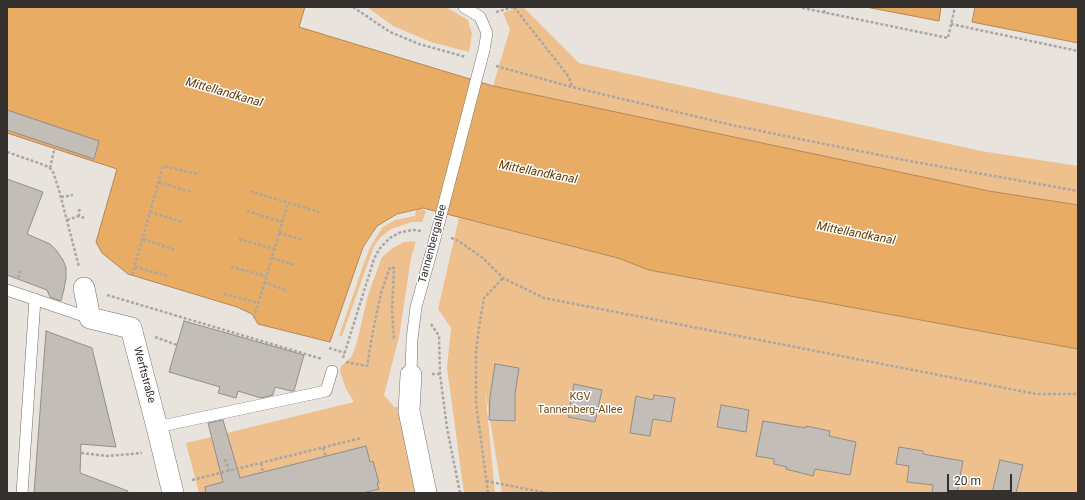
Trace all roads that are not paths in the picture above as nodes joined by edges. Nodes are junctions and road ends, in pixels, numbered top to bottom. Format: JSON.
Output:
{"nodes":[{"id":1,"x":464,"y":7,"type":"edge"},
{"id":2,"x":84,"y":288,"type":"road end"},
{"id":3,"x":7,"y":290,"type":"edge"},
{"id":4,"x":35,"y":299,"type":"junction"},
{"id":5,"x":90,"y":318,"type":"junction"},
{"id":6,"x":332,"y":371,"type":"dead end"},
{"id":7,"x":411,"y":375,"type":"joint"},
{"id":8,"x":157,"y":427,"type":"junction"},
{"id":9,"x":22,"y":493,"type":"edge"},
{"id":10,"x":173,"y":493,"type":"edge"},
{"id":11,"x":426,"y":493,"type":"edge"}],
"edges":[{"from":1,"to":7,"type":"lane","name":"Tannenbergallee","bridge":true},
{"from":2,"to":5,"type":"street"},
{"from":3,"to":4,"type":"lane"},
{"from":4,"to":5,"type":"lane"},
{"from":4,"to":9,"type":"lane"},
{"from":5,"to":8,"type":"street","name":"Werftstraße"},
{"from":6,"to":8,"type":"lane"},
{"from":7,"to":11,"type":"street","name":"Tannenbergallee"},
{"from":8,"to":10,"type":"street","name":"Werftstraße"}]}
